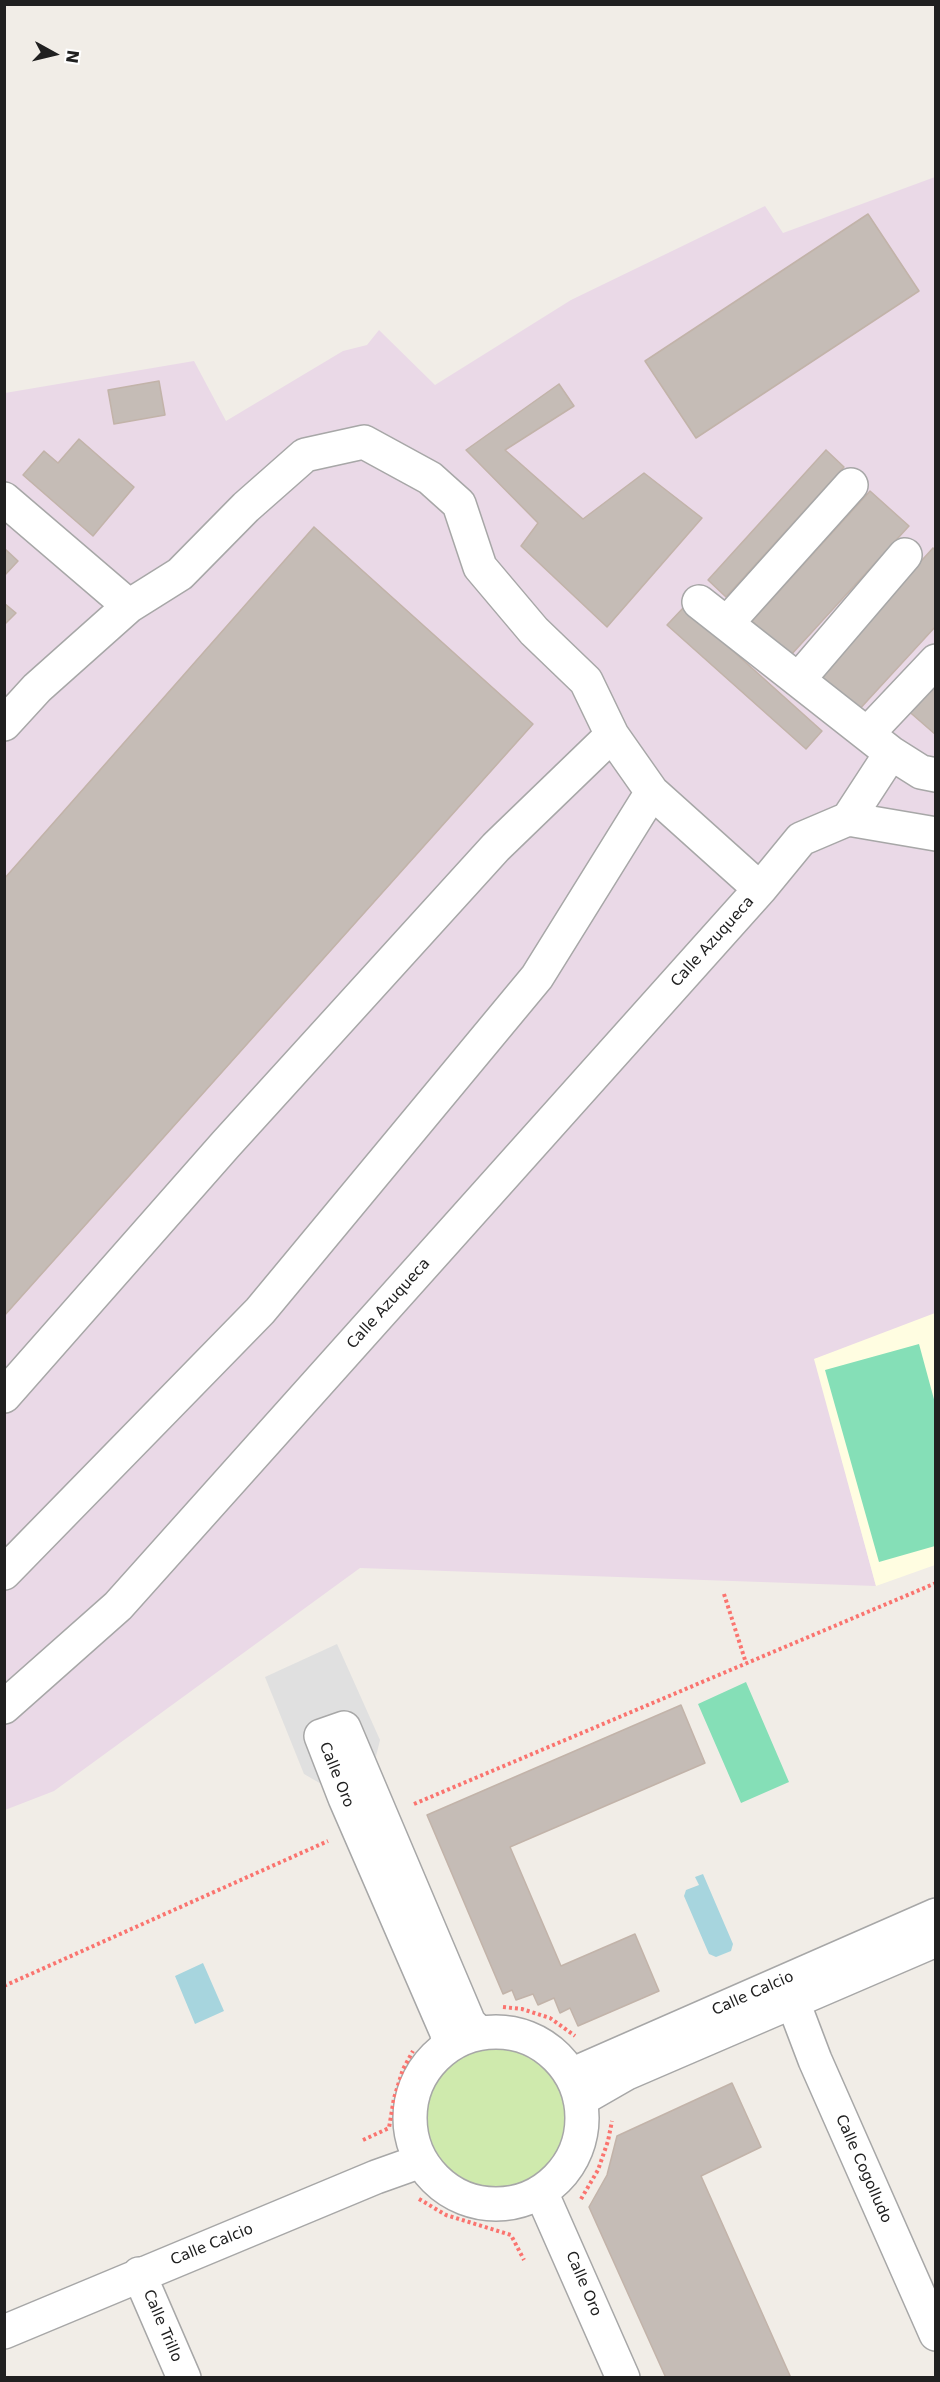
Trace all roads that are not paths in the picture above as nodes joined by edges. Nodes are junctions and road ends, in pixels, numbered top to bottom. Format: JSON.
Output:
{"nodes":[{"id":1,"x":850,"y":485,"type":"dead end"},
{"id":2,"x":4,"y":499,"type":"edge"},
{"id":3,"x":905,"y":555,"type":"dead end"},
{"id":4,"x":699,"y":602,"type":"dead end"},
{"id":5,"x":129,"y":606,"type":"junction"},
{"id":6,"x":726,"y":623,"type":"junction"},
{"id":7,"x":936,"y":661,"type":"edge"},
{"id":8,"x":798,"y":680,"type":"junction"},
{"id":9,"x":4,"y":724,"type":"edge"},
{"id":10,"x":612,"y":735,"type":"junction"},
{"id":11,"x":879,"y":744,"type":"junction"},
{"id":12,"x":936,"y":775,"type":"edge"},
{"id":13,"x":652,"y":792,"type":"junction"},
{"id":14,"x":848,"y":819,"type":"junction"},
{"id":15,"x":936,"y":834,"type":"edge"},
{"id":16,"x":760,"y":889,"type":"junction"},
{"id":17,"x":4,"y":1396,"type":"edge"},
{"id":18,"x":4,"y":1573,"type":"edge"},
{"id":19,"x":4,"y":1707,"type":"edge"},
{"id":20,"x":936,"y":1915,"type":"edge"},
{"id":21,"x":936,"y":1940,"type":"edge"},
{"id":22,"x":793,"y":2002,"type":"junction"},
{"id":23,"x":479,"y":2033,"type":"junction"},
{"id":24,"x":448,"y":2046,"type":"junction"},
{"id":25,"x":575,"y":2088,"type":"junction"},
{"id":26,"x":421,"y":2161,"type":"junction"},
{"id":27,"x":532,"y":2196,"type":"junction"},
{"id":28,"x":139,"y":2274,"type":"junction"},
{"id":29,"x":4,"y":2332,"type":"edge"},
{"id":30,"x":936,"y":2334,"type":"edge"},
{"id":31,"x":184,"y":2378,"type":"edge"},
{"id":32,"x":599,"y":2378,"type":"edge"},
{"id":33,"x":623,"y":2378,"type":"edge"}],
"edges":[{"from":1,"to":6,"type":"street"},
{"from":2,"to":5,"type":"street"},
{"from":3,"to":8,"type":"street"},
{"from":4,"to":6,"type":"street"},
{"from":5,"to":9,"type":"street"},
{"from":5,"to":10,"type":"street"},
{"from":6,"to":8,"type":"street"},
{"from":7,"to":11,"type":"street"},
{"from":8,"to":11,"type":"street"},
{"from":10,"to":13,"type":"street"},
{"from":10,"to":17,"type":"street"},
{"from":11,"to":12,"type":"street"},
{"from":11,"to":14,"type":"street"},
{"from":13,"to":16,"type":"street"},
{"from":13,"to":18,"type":"street"},
{"from":14,"to":15,"type":"street"},
{"from":14,"to":16,"type":"street","name":"Calle Azuqueca"},
{"from":16,"to":19,"type":"street","name":"Calle Azuqueca"},
{"from":20,"to":25,"type":"street","name":"Calle Calcio"},
{"from":21,"to":22,"type":"street","name":"Calle Calcio"},
{"from":22,"to":25,"type":"street","name":"Calle Calcio"},
{"from":22,"to":30,"type":"street","name":"Calle Cogolludo"},
{"from":23,"to":24,"type":"street"},
{"from":23,"to":24,"type":"street","name":"Calle Oro"},
{"from":23,"to":25,"type":"street"},
{"from":24,"to":26,"type":"street"},
{"from":25,"to":27,"type":"street"},
{"from":26,"to":27,"type":"street"},
{"from":26,"to":28,"type":"street","name":"Calle Calcio"},
{"from":27,"to":32,"type":"street","name":"Calle Oro"},
{"from":27,"to":33,"type":"street","name":"Calle Oro"},
{"from":28,"to":29,"type":"street","name":"Calle Calcio"},
{"from":28,"to":31,"type":"street","name":"Calle Trillo"}]}
